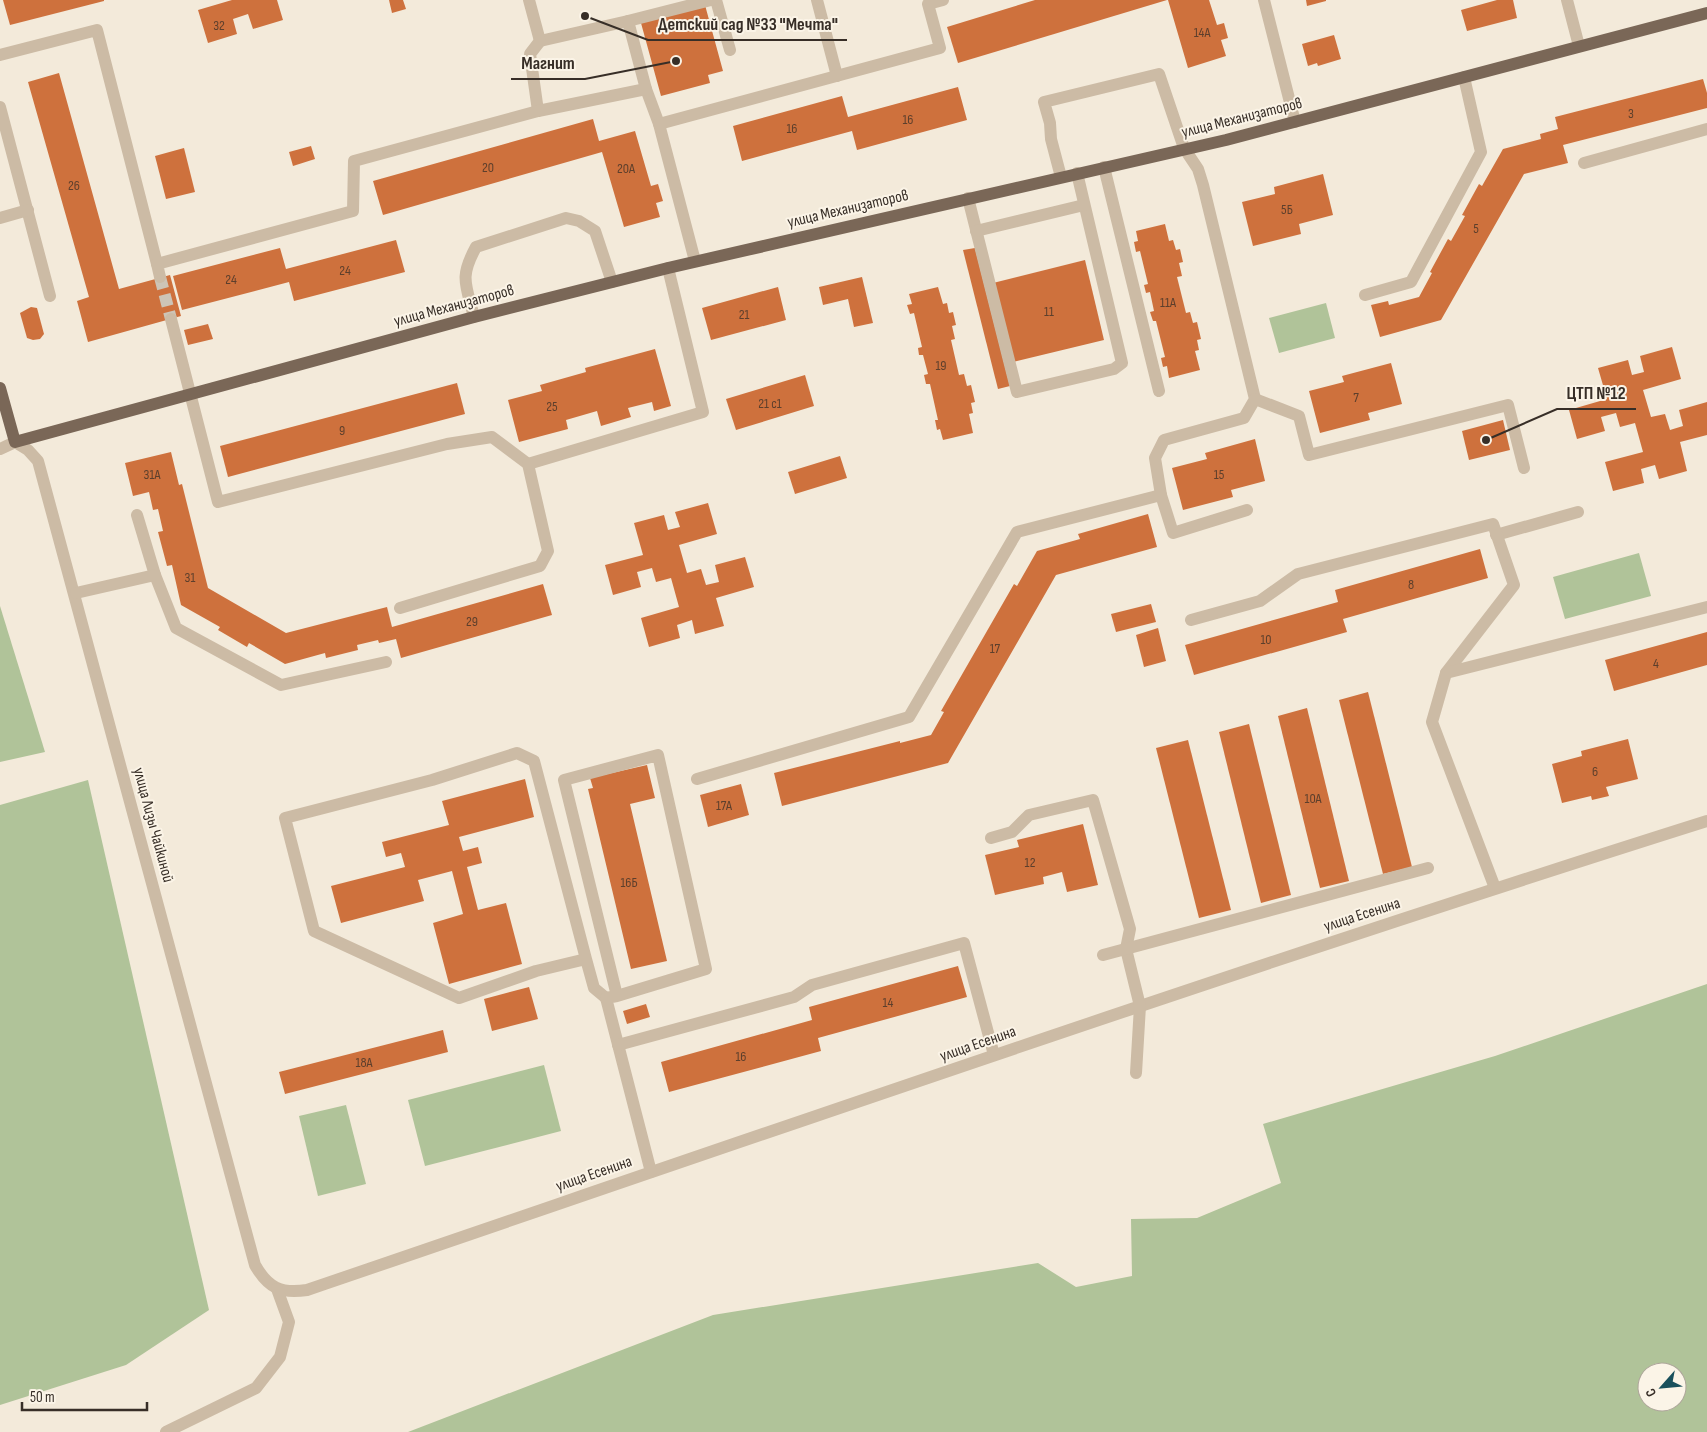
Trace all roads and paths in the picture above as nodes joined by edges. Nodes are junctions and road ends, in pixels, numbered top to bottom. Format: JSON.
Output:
{"nodes":[{"id":1,"x":529,"y":0,"type":"edge"},
{"id":2,"x":711,"y":0,"type":"edge"},
{"id":3,"x":716,"y":0,"type":"edge"},
{"id":4,"x":817,"y":0,"type":"edge"},
{"id":5,"x":943,"y":0,"type":"edge"},
{"id":6,"x":1264,"y":0,"type":"edge"},
{"id":7,"x":1567,"y":0,"type":"edge"},
{"id":8,"x":1707,"y":13,"type":"edge"},
{"id":9,"x":628,"y":21,"type":"junction"},
{"id":10,"x":540,"y":41,"type":"junction"},
{"id":11,"x":1579,"y":46,"type":"junction"},
{"id":12,"x":730,"y":50,"type":"dead end"},
{"id":13,"x":0,"y":55,"type":"edge"},
{"id":14,"x":837,"y":76,"type":"junction"},
{"id":15,"x":1464,"y":77,"type":"junction"},
{"id":16,"x":646,"y":89,"type":"junction"},
{"id":17,"x":0,"y":108,"type":"edge"},
{"id":18,"x":538,"y":111,"type":"junction"},
{"id":19,"x":1295,"y":122,"type":"junction"},
{"id":20,"x":659,"y":124,"type":"junction"},
{"id":21,"x":1707,"y":129,"type":"edge"},
{"id":22,"x":1184,"y":148,"type":"junction"},
{"id":23,"x":1584,"y":163,"type":"dead end"},
{"id":24,"x":1104,"y":167,"type":"junction"},
{"id":25,"x":1077,"y":173,"type":"junction"},
{"id":26,"x":1060,"y":177,"type":"junction"},
{"id":27,"x":968,"y":198,"type":"junction"},
{"id":28,"x":1084,"y":205,"type":"junction"},
{"id":29,"x":28,"y":210,"type":"junction"},
{"id":30,"x":0,"y":218,"type":"edge"},
{"id":31,"x":976,"y":231,"type":"junction"},
{"id":32,"x":695,"y":261,"type":"junction"},
{"id":33,"x":157,"y":264,"type":"junction"},
{"id":34,"x":668,"y":268,"type":"junction"},
{"id":35,"x":160,"y":277,"type":"tunnel mouth"},
{"id":36,"x":612,"y":282,"type":"junction"},
{"id":37,"x":1365,"y":295,"type":"dead end"},
{"id":38,"x":50,"y":296,"type":"dead end"},
{"id":39,"x":474,"y":317,"type":"junction"},
{"id":40,"x":172,"y":319,"type":"tunnel mouth"},
{"id":41,"x":0,"y":388,"type":"edge"},
{"id":42,"x":1159,"y":391,"type":"dead end"},
{"id":43,"x":191,"y":396,"type":"junction"},
{"id":44,"x":1256,"y":399,"type":"junction"},
{"id":45,"x":15,"y":442,"type":"junction"},
{"id":46,"x":0,"y":449,"type":"edge"},
{"id":47,"x":528,"y":464,"type":"junction"},
{"id":48,"x":1524,"y":468,"type":"dead end"},
{"id":49,"x":1161,"y":495,"type":"junction"},
{"id":50,"x":1247,"y":510,"type":"dead end"},
{"id":51,"x":1578,"y":512,"type":"dead end"},
{"id":52,"x":137,"y":515,"type":"dead end"},
{"id":53,"x":1496,"y":535,"type":"junction"},
{"id":54,"x":155,"y":575,"type":"junction"},
{"id":55,"x":76,"y":593,"type":"junction"},
{"id":56,"x":1707,"y":607,"type":"edge"},
{"id":57,"x":400,"y":608,"type":"dead end"},
{"id":58,"x":1191,"y":620,"type":"dead end"},
{"id":59,"x":386,"y":662,"type":"dead end"},
{"id":60,"x":1446,"y":673,"type":"junction"},
{"id":61,"x":697,"y":780,"type":"dead end"},
{"id":62,"x":1707,"y":821,"type":"edge"},
{"id":63,"x":991,"y":838,"type":"dead end"},
{"id":64,"x":1428,"y":868,"type":"dead end"},
{"id":65,"x":1495,"y":888,"type":"junction"},
{"id":66,"x":1126,"y":949,"type":"junction"},
{"id":67,"x":1103,"y":955,"type":"dead end"},
{"id":68,"x":586,"y":959,"type":"junction"},
{"id":69,"x":612,"y":997,"type":"junction"},
{"id":70,"x":1140,"y":1006,"type":"junction"},
{"id":71,"x":618,"y":1045,"type":"junction"},
{"id":72,"x":994,"y":1055,"type":"junction"},
{"id":73,"x":1136,"y":1073,"type":"dead end"},
{"id":74,"x":651,"y":1172,"type":"junction"},
{"id":75,"x":276,"y":1288,"type":"junction"},
{"id":76,"x":166,"y":1432,"type":"edge"}],
"edges":[{"from":1,"to":10,"type":"street"},
{"from":2,"to":9,"type":"street"},
{"from":3,"to":12,"type":"street"},
{"from":4,"to":14,"type":"street"},
{"from":5,"to":14,"type":"street"},
{"from":6,"to":19,"type":"street"},
{"from":7,"to":11,"type":"street"},
{"from":8,"to":11,"type":"main road","name":"улица Механизаторов"},
{"from":9,"to":10,"type":"street"},
{"from":9,"to":16,"type":"street"},
{"from":10,"to":18,"type":"street"},
{"from":11,"to":15,"type":"main road","name":"улица Механизаторов"},
{"from":13,"to":33,"type":"street"},
{"from":14,"to":20,"type":"street"},
{"from":15,"to":19,"type":"main road","name":"улица Механизаторов"},
{"from":15,"to":37,"type":"street"},
{"from":16,"to":18,"type":"street"},
{"from":16,"to":20,"type":"street"},
{"from":17,"to":29,"type":"street"},
{"from":18,"to":33,"type":"street"},
{"from":19,"to":22,"type":"main road","name":"улица Механизаторов"},
{"from":20,"to":32,"type":"street"},
{"from":21,"to":23,"type":"street"},
{"from":22,"to":24,"type":"main road","name":"улица Механизаторов"},
{"from":22,"to":26,"type":"street"},
{"from":22,"to":44,"type":"street"},
{"from":24,"to":25,"type":"main road","name":"улица Механизаторов"},
{"from":24,"to":42,"type":"street"},
{"from":25,"to":26,"type":"main road","name":"улица Механизаторов"},
{"from":25,"to":28,"type":"street"},
{"from":26,"to":27,"type":"main road","name":"улица Механизаторов"},
{"from":27,"to":31,"type":"street"},
{"from":27,"to":32,"type":"main road","name":"улица Механизаторов"},
{"from":28,"to":31,"type":"street"},
{"from":28,"to":31,"type":"street"},
{"from":29,"to":30,"type":"street"},
{"from":29,"to":38,"type":"street"},
{"from":32,"to":34,"type":"main road","name":"улица Механизаторов"},
{"from":33,"to":35,"type":"street"},
{"from":34,"to":36,"type":"main road","name":"улица Механизаторов"},
{"from":34,"to":47,"type":"street"},
{"from":36,"to":39,"type":"main road","name":"улица Механизаторов"},
{"from":36,"to":39,"type":"street"},
{"from":39,"to":43,"type":"main road","name":"улица Механизаторов"},
{"from":40,"to":43,"type":"street"},
{"from":41,"to":45,"type":"main road"},
{"from":43,"to":45,"type":"main road","name":"улица Механизаторов"},
{"from":43,"to":47,"type":"street"},
{"from":44,"to":48,"type":"street"},
{"from":44,"to":49,"type":"street"},
{"from":45,"to":46,"type":"street","name":"улица Механизаторов"},
{"from":45,"to":55,"type":"street","name":"улица Лизы Чайкиной"},
{"from":47,"to":57,"type":"street"},
{"from":49,"to":50,"type":"street"},
{"from":49,"to":61,"type":"street"},
{"from":51,"to":53,"type":"street"},
{"from":52,"to":54,"type":"street"},
{"from":53,"to":58,"type":"street"},
{"from":53,"to":60,"type":"street"},
{"from":54,"to":55,"type":"street"},
{"from":54,"to":59,"type":"street"},
{"from":55,"to":75,"type":"street","name":"улица Лизы Чайкиной"},
{"from":56,"to":60,"type":"street"},
{"from":60,"to":65,"type":"street"},
{"from":62,"to":65,"type":"street","name":"улица Есенина"},
{"from":63,"to":66,"type":"street"},
{"from":64,"to":66,"type":"street"},
{"from":65,"to":70,"type":"street","name":"улица Есенина"},
{"from":66,"to":67,"type":"street"},
{"from":66,"to":70,"type":"street"},
{"from":68,"to":68,"type":"street"},
{"from":68,"to":69,"type":"street"},
{"from":69,"to":69,"type":"street"},
{"from":69,"to":71,"type":"street"},
{"from":70,"to":72,"type":"street","name":"улица Есенина"},
{"from":70,"to":73,"type":"street"},
{"from":71,"to":72,"type":"street"},
{"from":71,"to":74,"type":"street"},
{"from":72,"to":74,"type":"street","name":"улица Есенина"},
{"from":74,"to":75,"type":"street","name":"улица Есенина"},
{"from":75,"to":76,"type":"street"}]}
